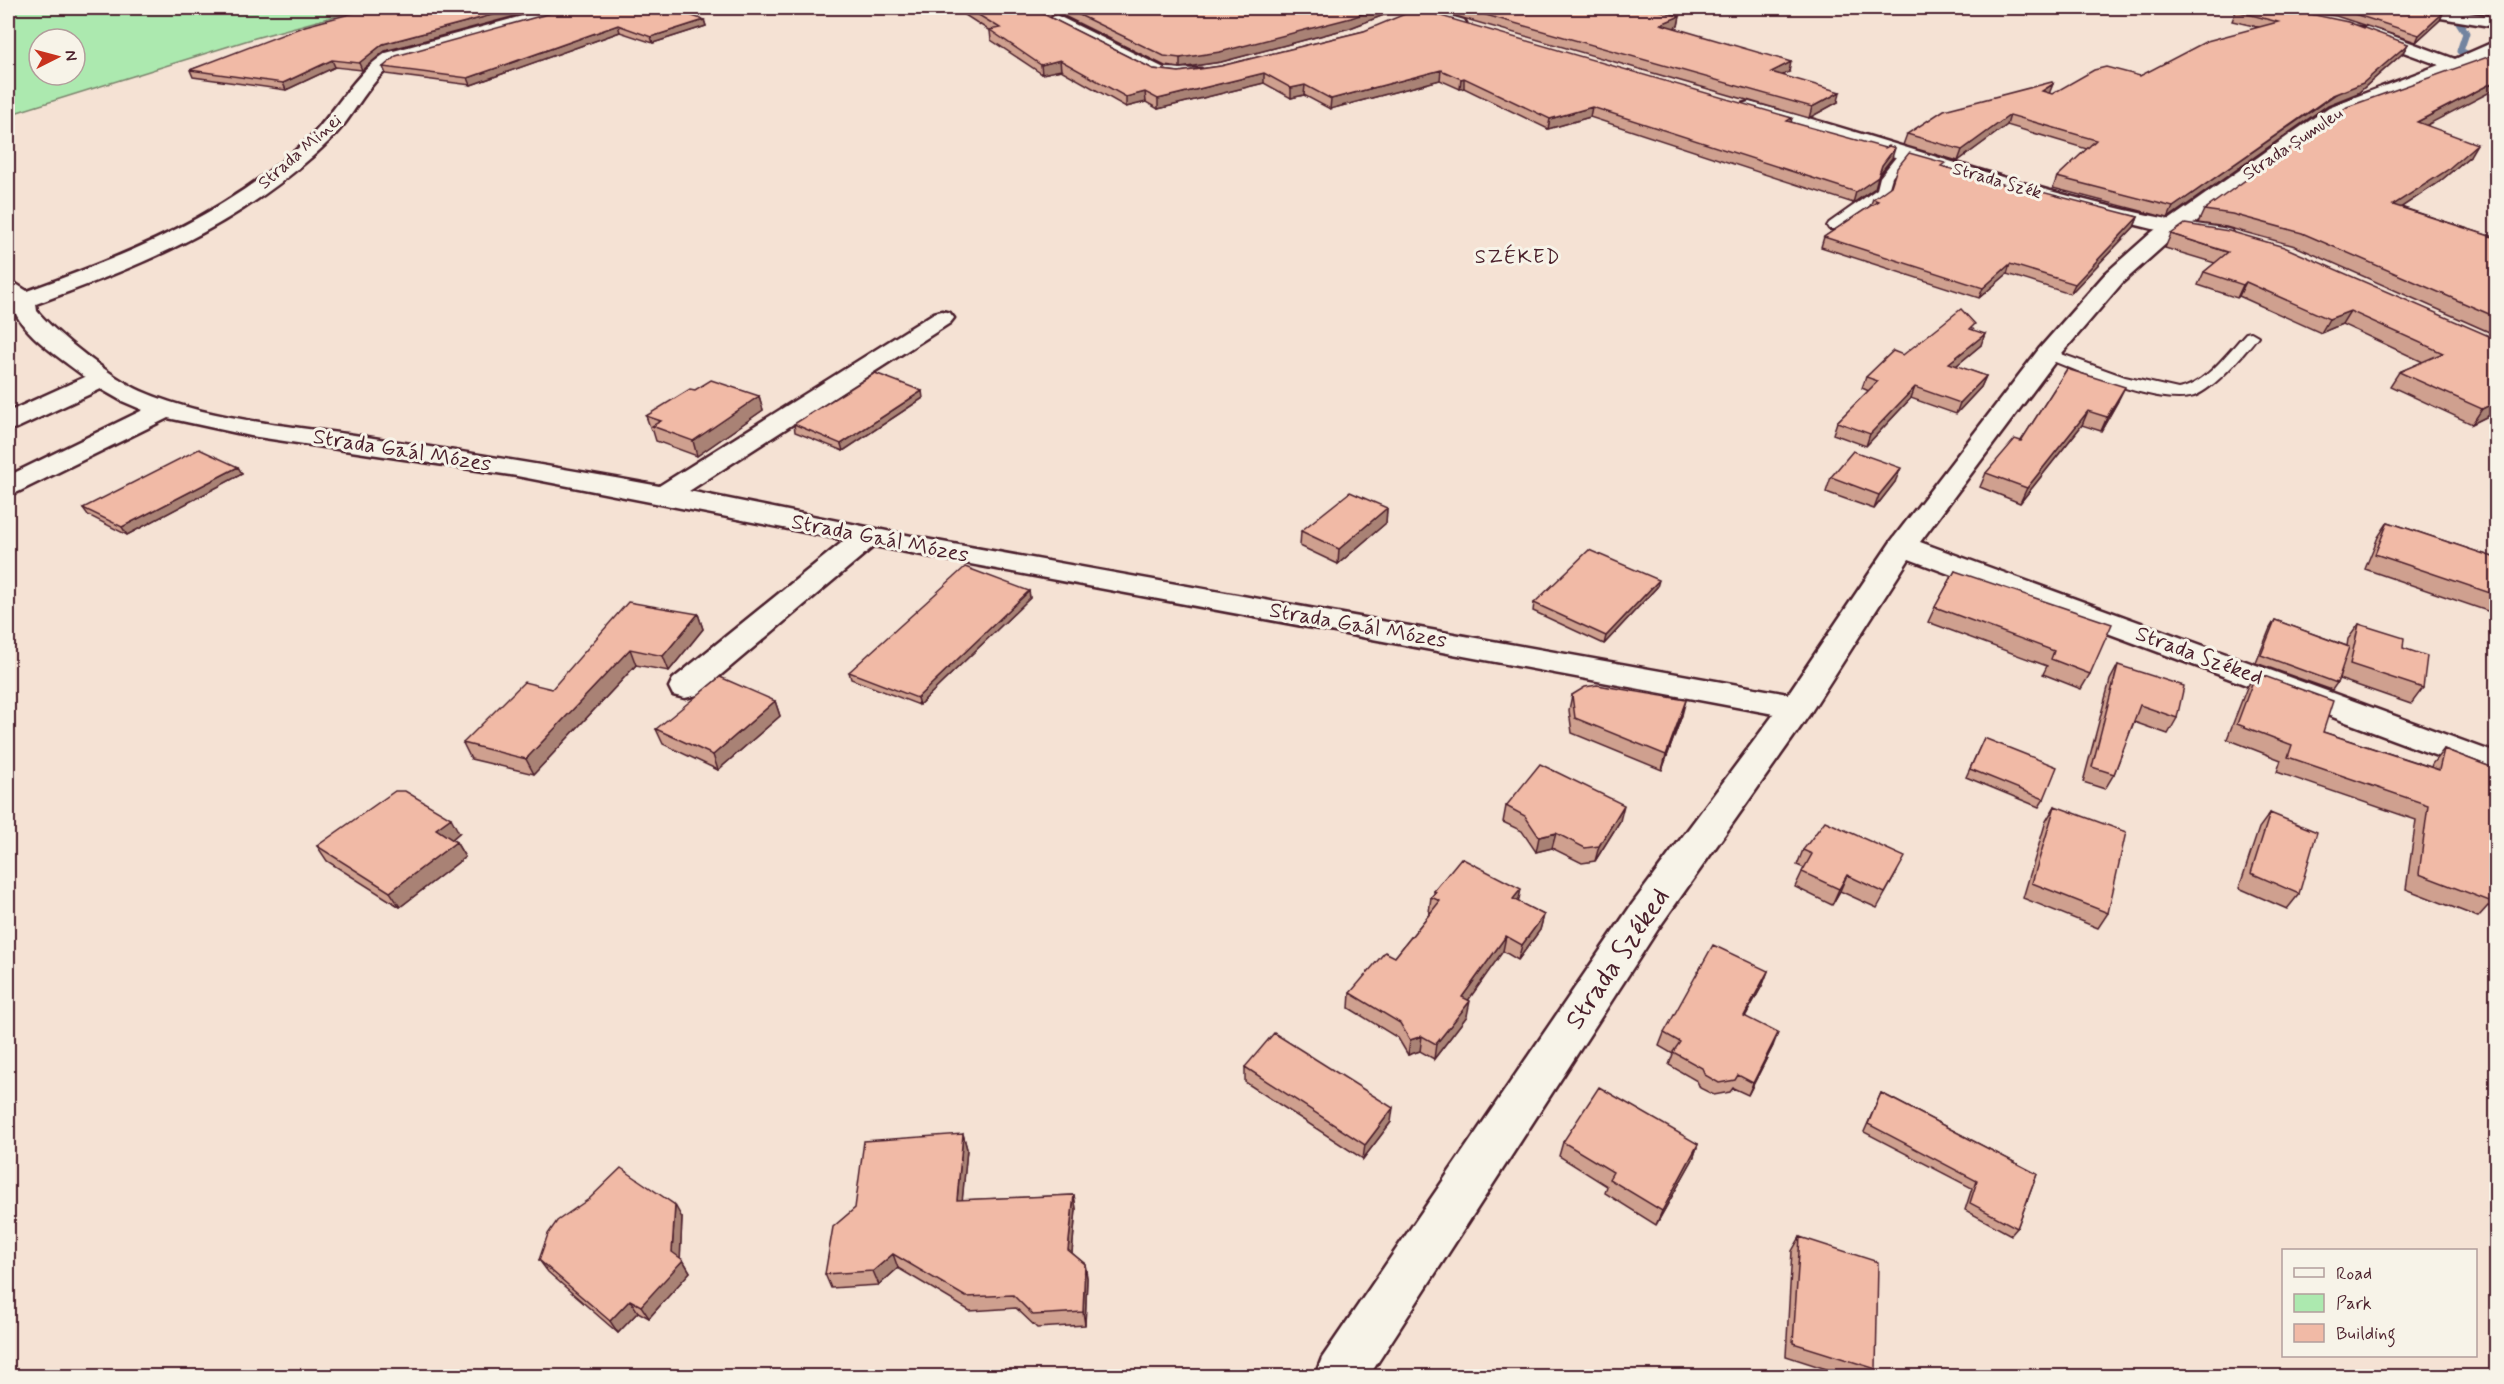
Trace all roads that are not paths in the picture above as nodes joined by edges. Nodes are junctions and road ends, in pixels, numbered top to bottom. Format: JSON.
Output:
{"nodes":[{"id":1,"x":568,"y":8,"type":"edge"},
{"id":2,"x":2410,"y":8,"type":"edge"},
{"id":3,"x":2480,"y":8,"type":"edge"},
{"id":4,"x":1406,"y":12,"type":"edge"},
{"id":5,"x":1043,"y":14,"type":"edge"},
{"id":6,"x":2496,"y":24,"type":"edge"},
{"id":7,"x":2349,"y":25,"type":"edge"},
{"id":8,"x":1473,"y":27,"type":"edge"},
{"id":9,"x":2496,"y":45,"type":"edge"},
{"id":10,"x":2487,"y":59,"type":"edge"},
{"id":11,"x":2455,"y":65,"type":"junction"},
{"id":12,"x":1211,"y":71,"type":"edge"},
{"id":13,"x":1734,"y":104,"type":"edge"},
{"id":14,"x":1904,"y":154,"type":"junction"},
{"id":15,"x":1833,"y":226,"type":"dead end"},
{"id":16,"x":2173,"y":228,"type":"junction"},
{"id":17,"x":2245,"y":241,"type":"edge"},
{"id":18,"x":16,"y":294,"type":"edge"},
{"id":19,"x":942,"y":318,"type":"dead end"},
{"id":20,"x":2251,"y":336,"type":"dead end"},
{"id":21,"x":2048,"y":354,"type":"junction"},
{"id":22,"x":102,"y":379,"type":"junction"},
{"id":23,"x":165,"y":409,"type":"junction"},
{"id":24,"x":8,"y":422,"type":"edge"},
{"id":25,"x":8,"y":486,"type":"edge"},
{"id":26,"x":664,"y":495,"type":"junction"},
{"id":27,"x":868,"y":537,"type":"junction"},
{"id":28,"x":1902,"y":546,"type":"junction"},
{"id":29,"x":685,"y":687,"type":"dead end"},
{"id":30,"x":1797,"y":707,"type":"junction"},
{"id":31,"x":2496,"y":766,"type":"edge"},
{"id":32,"x":1340,"y":1377,"type":"edge"}],
"edges":[{"from":1,"to":18,"type":"street","name":"Strada Minei"},
{"from":2,"to":6,"type":"street"},
{"from":3,"to":6,"type":"street"},
{"from":4,"to":8,"type":"street"},
{"from":5,"to":12,"type":"street"},
{"from":7,"to":11,"type":"street"},
{"from":9,"to":10,"type":"street","name":"Strada Șumuleu"},
{"from":10,"to":11,"type":"street","name":"Strada Șumuleu"},
{"from":11,"to":16,"type":"street","name":"Strada Șumuleu"},
{"from":13,"to":14,"type":"street","name":"Strada Szék"},
{"from":14,"to":15,"type":"lane"},
{"from":14,"to":16,"type":"street","name":"Strada Szék"},
{"from":16,"to":17,"type":"street","name":"Strada Szék"},
{"from":16,"to":21,"type":"street","name":"Strada Széked"},
{"from":18,"to":22,"type":"street","name":"Strada Gaál Mózes"},
{"from":19,"to":26,"type":"street"},
{"from":20,"to":21,"type":"lane"},
{"from":21,"to":28,"type":"street","name":"Strada Széked"},
{"from":22,"to":23,"type":"street","name":"Strada Gaál Mózes"},
{"from":22,"to":24,"type":"street"},
{"from":23,"to":25,"type":"street"},
{"from":23,"to":26,"type":"street","name":"Strada Gaál Mózes"},
{"from":26,"to":27,"type":"street","name":"Strada Gaál Mózes"},
{"from":27,"to":29,"type":"street"},
{"from":27,"to":30,"type":"street","name":"Strada Gaál Mózes"},
{"from":28,"to":30,"type":"street","name":"Strada Széked"},
{"from":28,"to":31,"type":"street","name":"Strada Széked"},
{"from":30,"to":32,"type":"street","name":"Strada Széked"}]}
